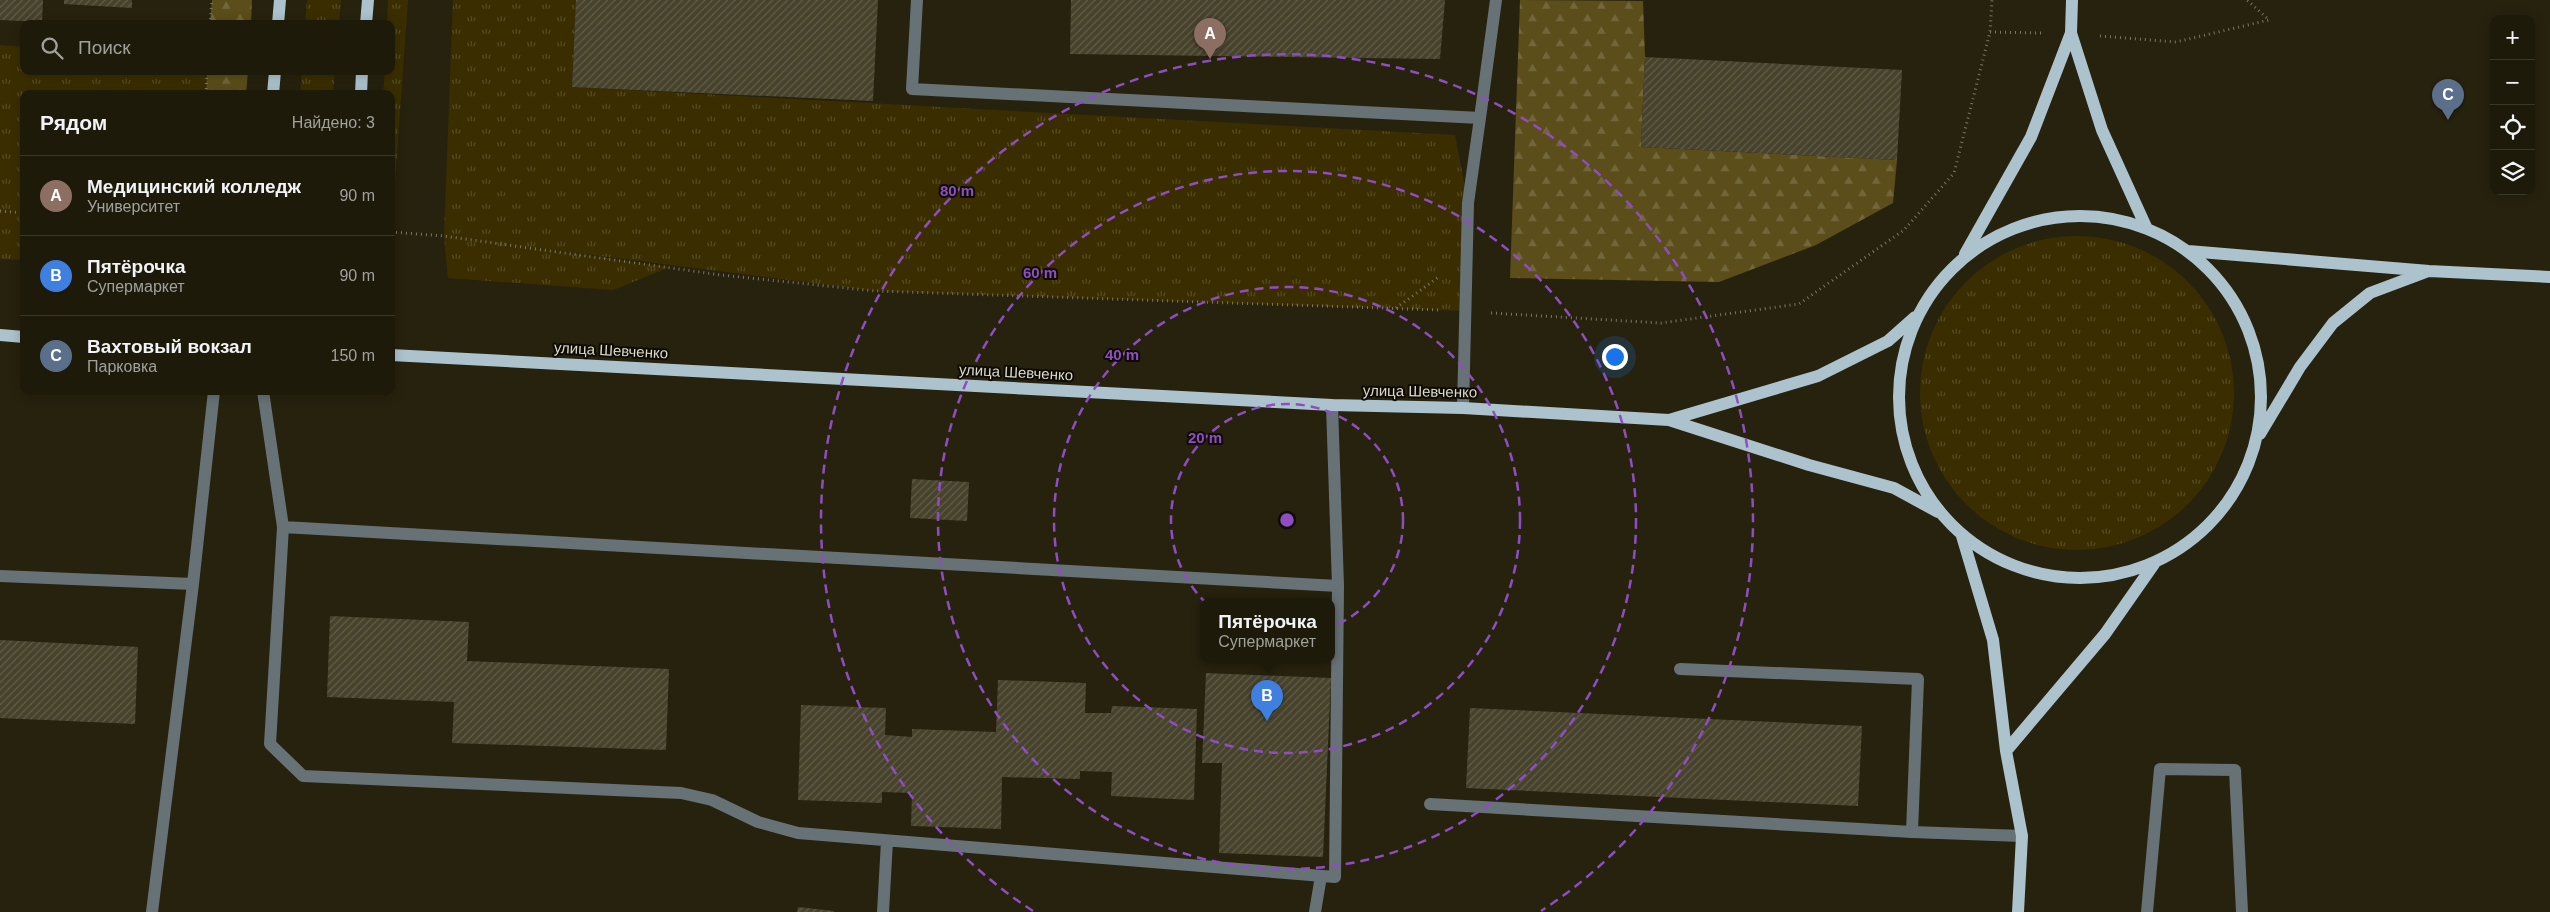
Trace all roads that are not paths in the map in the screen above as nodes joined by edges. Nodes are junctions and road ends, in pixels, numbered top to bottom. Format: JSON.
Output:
{"nodes":[{"id":1,"x":280,"y":0,"type":"edge"},
{"id":2,"x":368,"y":0,"type":"edge"},
{"id":3,"x":917,"y":0,"type":"edge"},
{"id":4,"x":1496,"y":0,"type":"edge"},
{"id":5,"x":2072,"y":0,"type":"edge"},
{"id":6,"x":278,"y":20,"type":"edge"},
{"id":7,"x":366,"y":20,"type":"edge"},
{"id":8,"x":2071,"y":33,"type":"junction"},
{"id":9,"x":275,"y":75,"type":"edge"},
{"id":10,"x":362,"y":75,"type":"edge"},
{"id":11,"x":274,"y":90,"type":"edge"},
{"id":12,"x":360,"y":90,"type":"edge"},
{"id":13,"x":1480,"y":118,"type":"junction"},
{"id":14,"x":2147,"y":228,"type":"junction"},
{"id":15,"x":2188,"y":251,"type":"junction"},
{"id":16,"x":1964,"y":256,"type":"junction"},
{"id":17,"x":2429,"y":271,"type":"junction"},
{"id":18,"x":2550,"y":277,"type":"edge"},
{"id":19,"x":1916,"y":316,"type":"junction"},
{"id":20,"x":0,"y":335,"type":"edge"},
{"id":21,"x":20,"y":337,"type":"edge"},
{"id":22,"x":395,"y":355,"type":"edge"},
{"id":23,"x":214,"y":395,"type":"edge"},
{"id":24,"x":264,"y":395,"type":"edge"},
{"id":25,"x":1332,"y":406,"type":"junction"},
{"id":26,"x":1463,"y":408,"type":"junction"},
{"id":27,"x":1669,"y":420,"type":"junction"},
{"id":28,"x":2258,"y":438,"type":"junction"},
{"id":29,"x":1938,"y":512,"type":"junction"},
{"id":30,"x":283,"y":527,"type":"junction"},
{"id":31,"x":1962,"y":536,"type":"junction"},
{"id":32,"x":2154,"y":564,"type":"junction"},
{"id":33,"x":0,"y":576,"type":"edge"},
{"id":34,"x":193,"y":584,"type":"junction"},
{"id":35,"x":1338,"y":586,"type":"junction"},
{"id":36,"x":1680,"y":669,"type":"dead end"},
{"id":37,"x":2006,"y":751,"type":"junction"},
{"id":38,"x":1430,"y":804,"type":"dead end"},
{"id":39,"x":1912,"y":832,"type":"junction"},
{"id":40,"x":2022,"y":836,"type":"junction"},
{"id":41,"x":887,"y":841,"type":"junction"},
{"id":42,"x":1322,"y":876,"type":"junction"},
{"id":43,"x":152,"y":912,"type":"edge"},
{"id":44,"x":883,"y":912,"type":"edge"},
{"id":45,"x":1315,"y":912,"type":"edge"},
{"id":46,"x":2018,"y":912,"type":"edge"},
{"id":47,"x":2147,"y":912,"type":"edge"},
{"id":48,"x":2242,"y":912,"type":"edge"}],
"edges":[{"from":1,"to":6,"type":"main road"},
{"from":2,"to":7,"type":"main road"},
{"from":3,"to":13,"type":"lane"},
{"from":4,"to":13,"type":"lane"},
{"from":5,"to":8,"type":"main road"},
{"from":8,"to":14,"type":"main road"},
{"from":8,"to":16,"type":"main road"},
{"from":9,"to":11,"type":"main road"},
{"from":10,"to":12,"type":"main road"},
{"from":13,"to":26,"type":"lane"},
{"from":14,"to":15,"type":"main road"},
{"from":14,"to":16,"type":"main road"},
{"from":15,"to":17,"type":"main road"},
{"from":15,"to":28,"type":"main road"},
{"from":16,"to":19,"type":"main road"},
{"from":17,"to":18,"type":"main road"},
{"from":17,"to":28,"type":"main road"},
{"from":19,"to":27,"type":"main road"},
{"from":19,"to":29,"type":"main road"},
{"from":20,"to":21,"type":"main road"},
{"from":22,"to":25,"type":"main road","name":"улица Шевченко"},
{"from":23,"to":34,"type":"lane"},
{"from":24,"to":30,"type":"lane"},
{"from":25,"to":26,"type":"main road","name":"улица Шевченко"},
{"from":25,"to":35,"type":"lane"},
{"from":26,"to":27,"type":"main road","name":"улица Шевченко"},
{"from":27,"to":29,"type":"main road"},
{"from":28,"to":32,"type":"main road"},
{"from":29,"to":31,"type":"main road"},
{"from":30,"to":35,"type":"lane"},
{"from":30,"to":41,"type":"lane"},
{"from":31,"to":32,"type":"main road"},
{"from":31,"to":37,"type":"main road"},
{"from":32,"to":37,"type":"main road"},
{"from":33,"to":34,"type":"lane"},
{"from":34,"to":43,"type":"lane"},
{"from":35,"to":42,"type":"lane"},
{"from":36,"to":39,"type":"lane"},
{"from":37,"to":40,"type":"main road"},
{"from":38,"to":39,"type":"lane"},
{"from":39,"to":40,"type":"lane"},
{"from":40,"to":46,"type":"main road"},
{"from":41,"to":42,"type":"lane"},
{"from":41,"to":44,"type":"lane"},
{"from":42,"to":45,"type":"lane"},
{"from":47,"to":48,"type":"lane"}]}
